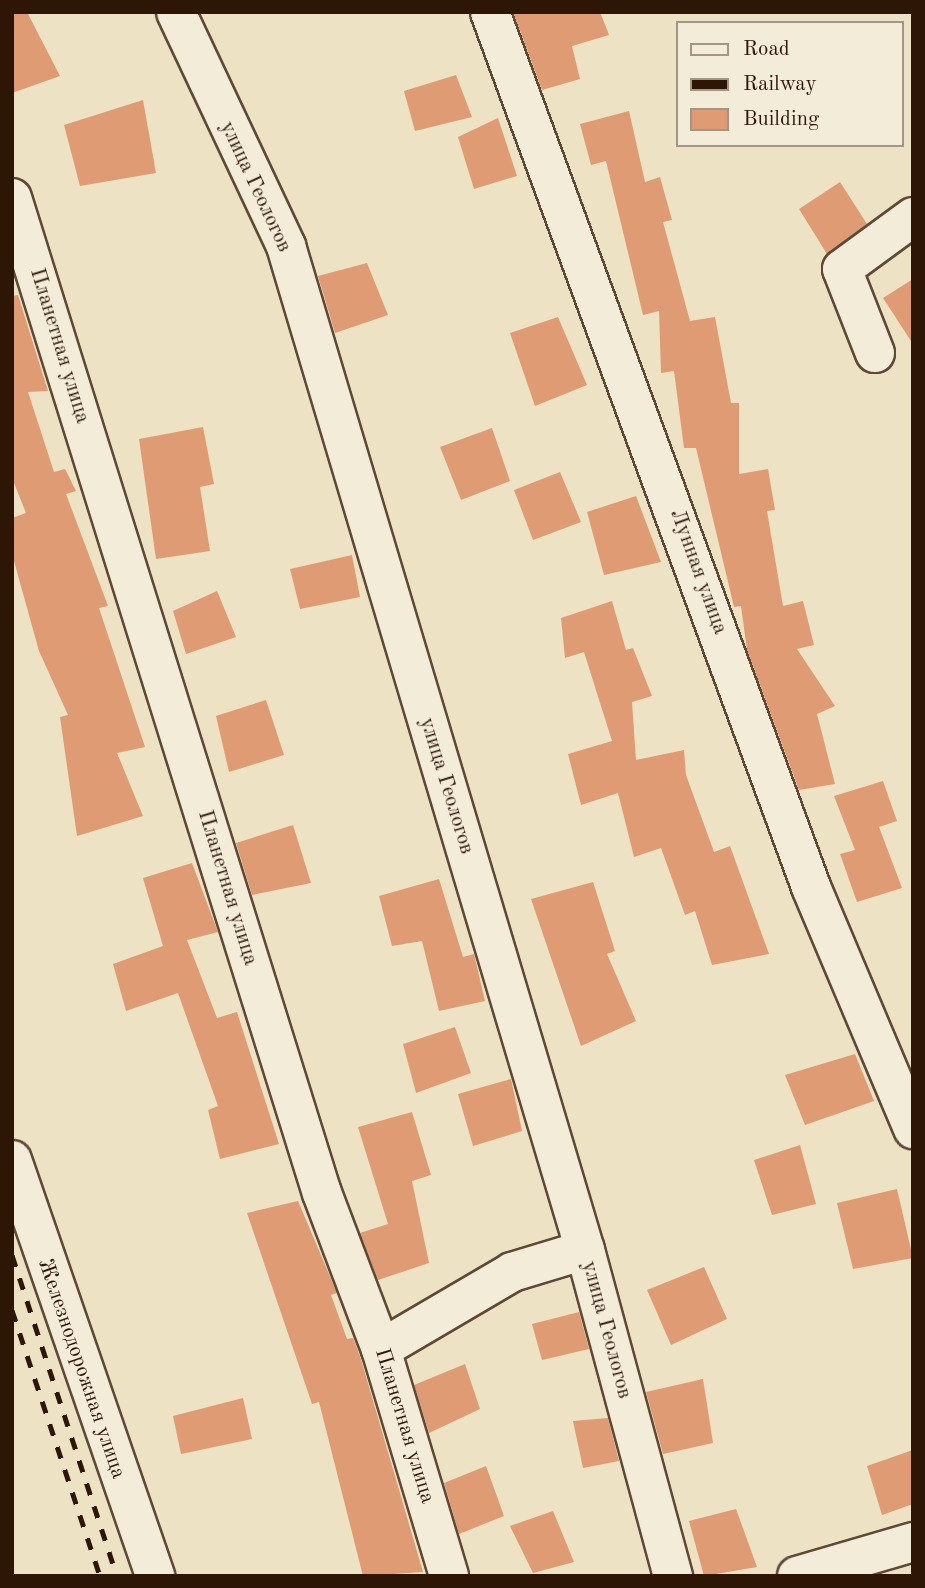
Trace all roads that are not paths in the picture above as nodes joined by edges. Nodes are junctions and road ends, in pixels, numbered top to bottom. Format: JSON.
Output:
{"nodes":[{"id":1,"x":176,"y":12,"type":"edge"},
{"id":2,"x":490,"y":12,"type":"edge"},
{"id":3,"x":12,"y":198,"type":"edge"},
{"id":4,"x":913,"y":217,"type":"edge"},
{"id":5,"x":875,"y":353,"type":"dead end"},
{"id":6,"x":913,"y":1129,"type":"edge"},
{"id":7,"x":12,"y":1160,"type":"edge"},
{"id":8,"x":585,"y":1250,"type":"junction"},
{"id":9,"x":381,"y":1349,"type":"junction"},
{"id":10,"x":913,"y":1542,"type":"edge"},
{"id":11,"x":155,"y":1576,"type":"edge"},
{"id":12,"x":449,"y":1576,"type":"edge"},
{"id":13,"x":673,"y":1576,"type":"edge"},
{"id":14,"x":797,"y":1576,"type":"edge"}],
"edges":[{"from":1,"to":8,"type":"street","name":"улица Геологов"},
{"from":2,"to":6,"type":"street","name":"Лунная улица"},
{"from":3,"to":9,"type":"street","name":"Планетная улица"},
{"from":4,"to":5,"type":"street"},
{"from":7,"to":11,"type":"street","name":"Железнодорожная улица"},
{"from":8,"to":9,"type":"street"},
{"from":8,"to":13,"type":"street","name":"улица Геологов"},
{"from":9,"to":12,"type":"street","name":"Планетная улица"},
{"from":10,"to":14,"type":"street"}]}
